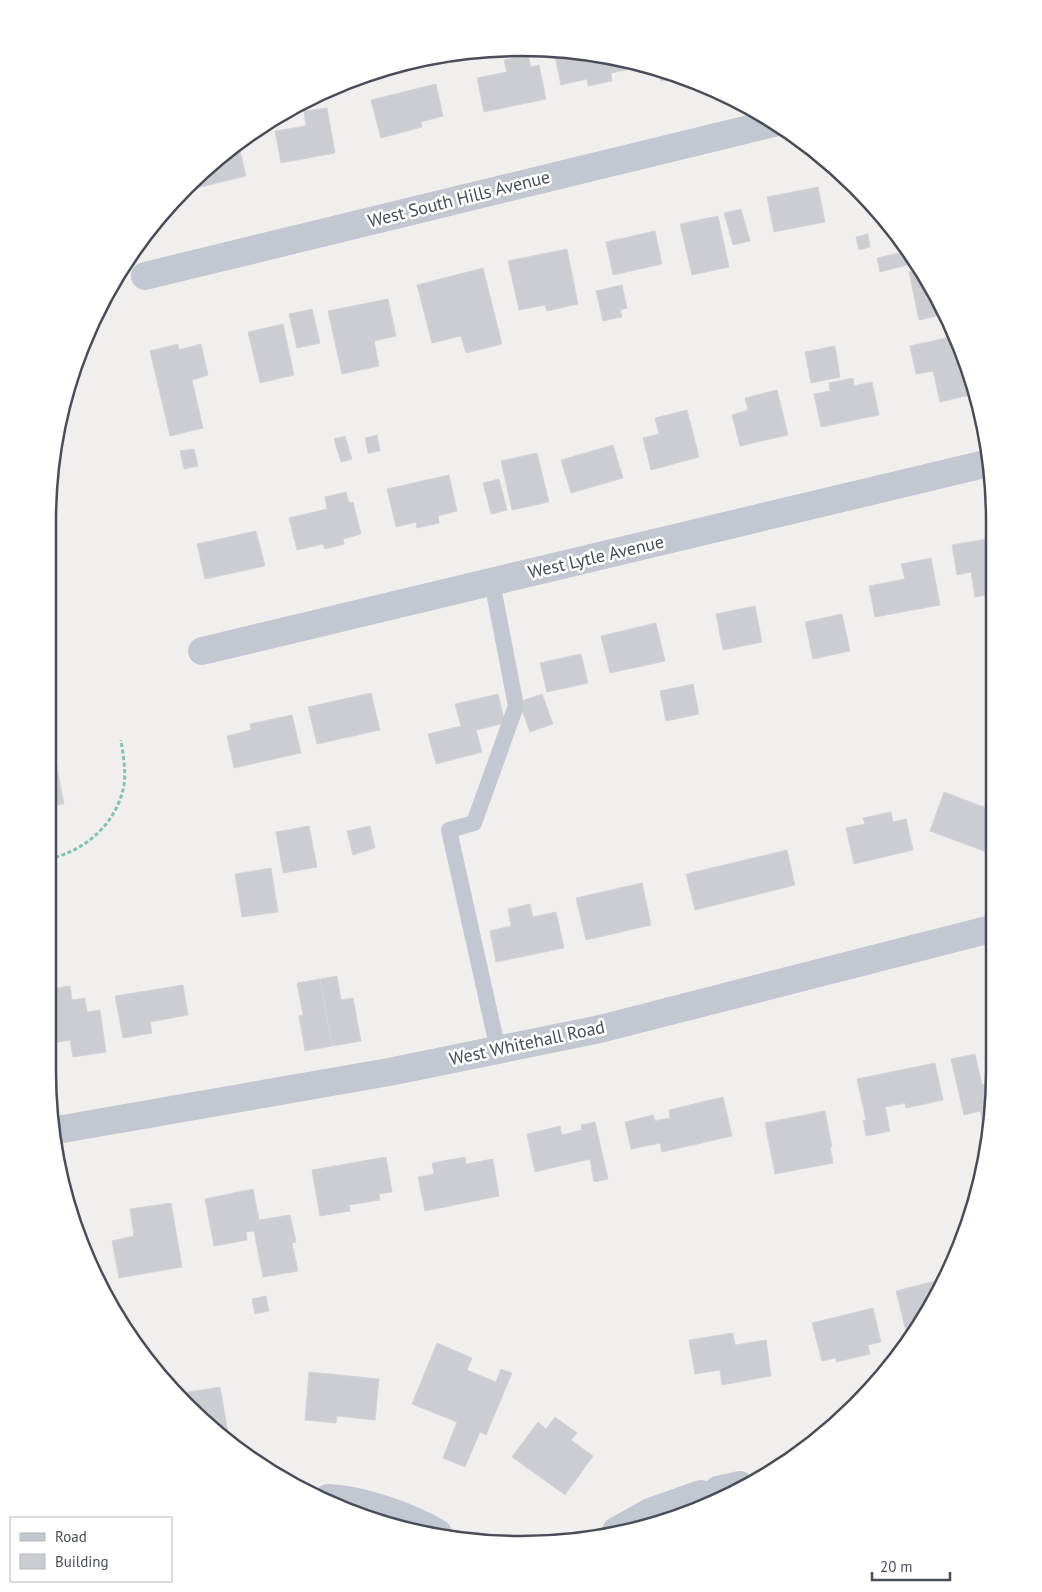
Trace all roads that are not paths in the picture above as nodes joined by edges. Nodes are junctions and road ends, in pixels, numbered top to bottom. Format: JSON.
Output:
{"nodes":[{"id":1,"x":762,"y":125,"type":"edge"},
{"id":2,"x":145,"y":276,"type":"dead end"},
{"id":3,"x":982,"y":465,"type":"edge"},
{"id":4,"x":492,"y":582,"type":"junction"},
{"id":5,"x":202,"y":651,"type":"dead end"},
{"id":6,"x":986,"y":930,"type":"edge"},
{"id":7,"x":498,"y":1050,"type":"junction"},
{"id":8,"x":60,"y":1130,"type":"edge"},
{"id":9,"x":720,"y":1490,"type":"edge"},
{"id":10,"x":341,"y":1499,"type":"edge"},
{"id":11,"x":632,"y":1522,"type":"edge"},
{"id":12,"x":419,"y":1524,"type":"edge"}],
"edges":[{"from":1,"to":2,"type":"street","name":"West South Hills Avenue"},
{"from":3,"to":4,"type":"street","name":"West Lytle Avenue"},
{"from":4,"to":5,"type":"street","name":"West Lytle Avenue"},
{"from":4,"to":7,"type":"lane"},
{"from":6,"to":7,"type":"street","name":"West Whitehall Road"},
{"from":7,"to":8,"type":"street","name":"West Whitehall Road"},
{"from":9,"to":11,"type":"street"},
{"from":10,"to":12,"type":"street"}]}
